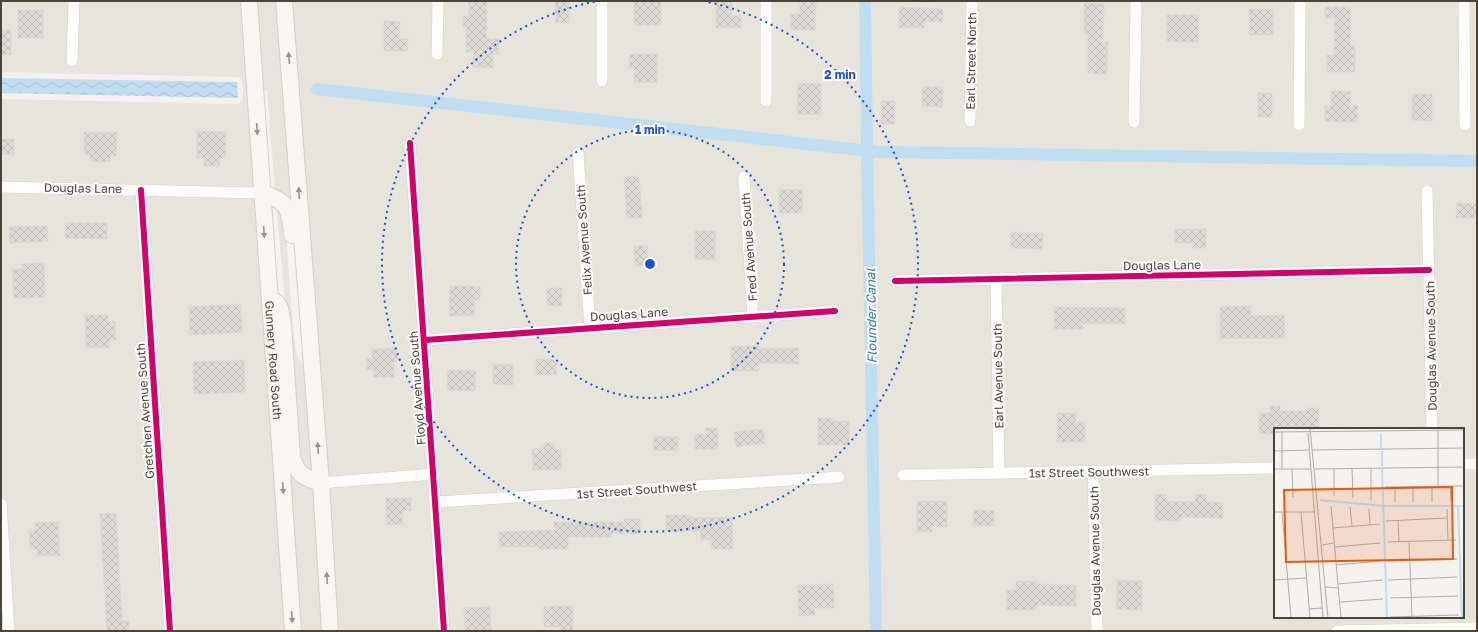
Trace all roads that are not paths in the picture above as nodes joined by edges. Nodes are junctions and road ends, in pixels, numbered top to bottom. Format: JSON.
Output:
{"nodes":[{"id":1,"x":74,"y":1,"type":"edge"},
{"id":2,"x":249,"y":1,"type":"edge"},
{"id":3,"x":284,"y":1,"type":"edge"},
{"id":4,"x":438,"y":1,"type":"edge"},
{"id":5,"x":602,"y":1,"type":"edge"},
{"id":6,"x":766,"y":1,"type":"edge"},
{"id":7,"x":972,"y":1,"type":"edge"},
{"id":8,"x":1136,"y":1,"type":"edge"},
{"id":9,"x":1300,"y":1,"type":"edge"},
{"id":10,"x":1464,"y":1,"type":"edge"},
{"id":11,"x":437,"y":54,"type":"dead end"},
{"id":12,"x":72,"y":61,"type":"dead end"},
{"id":13,"x":602,"y":81,"type":"dead end"},
{"id":14,"x":766,"y":101,"type":"dead end"},
{"id":15,"x":970,"y":121,"type":"dead end"},
{"id":16,"x":1134,"y":122,"type":"dead end"},
{"id":17,"x":1465,"y":124,"type":"dead end"},
{"id":18,"x":1299,"y":125,"type":"dead end"},
{"id":19,"x":410,"y":143,"type":"dead end"},
{"id":20,"x":578,"y":153,"type":"dead end"},
{"id":21,"x":744,"y":177,"type":"dead end"},
{"id":22,"x":1,"y":187,"type":"edge"},
{"id":23,"x":141,"y":190,"type":"junction"},
{"id":24,"x":1427,"y":191,"type":"dead end"},
{"id":25,"x":262,"y":194,"type":"junction"},
{"id":26,"x":1429,"y":270,"type":"junction"},
{"id":27,"x":996,"y":279,"type":"junction"},
{"id":28,"x":895,"y":281,"type":"dead end"},
{"id":29,"x":269,"y":293,"type":"junction"},
{"id":30,"x":835,"y":311,"type":"dead end"},
{"id":31,"x":753,"y":317,"type":"junction"},
{"id":32,"x":590,"y":328,"type":"junction"},
{"id":33,"x":425,"y":340,"type":"junction"},
{"id":34,"x":313,"y":374,"type":"junction"},
{"id":35,"x":1432,"y":428,"type":"edge"},
{"id":36,"x":1464,"y":464,"type":"edge"},
{"id":37,"x":1477,"y":464,"type":"edge"},
{"id":38,"x":1274,"y":468,"type":"edge"},
{"id":39,"x":1093,"y":472,"type":"junction"},
{"id":40,"x":999,"y":473,"type":"junction"},
{"id":41,"x":434,"y":474,"type":"junction"},
{"id":42,"x":903,"y":475,"type":"dead end"},
{"id":43,"x":839,"y":477,"type":"dead end"},
{"id":44,"x":321,"y":483,"type":"junction"},
{"id":45,"x":436,"y":502,"type":"junction"},
{"id":46,"x":1,"y":504,"type":"edge"},
{"id":47,"x":1477,"y":628,"type":"edge"},
{"id":48,"x":9,"y":631,"type":"edge"},
{"id":49,"x":170,"y":631,"type":"edge"},
{"id":50,"x":293,"y":631,"type":"edge"},
{"id":51,"x":329,"y":631,"type":"edge"},
{"id":52,"x":444,"y":631,"type":"edge"},
{"id":53,"x":1097,"y":631,"type":"edge"},
{"id":54,"x":1337,"y":631,"type":"edge"}],
"edges":[{"from":1,"to":12,"type":"street"},
{"from":2,"to":25,"type":"main road","name":"Gunnery Road South","one_way":true},
{"from":34,"to":3,"type":"main road","one_way":true},
{"from":4,"to":11,"type":"street"},
{"from":5,"to":13,"type":"street"},
{"from":6,"to":14,"type":"street"},
{"from":7,"to":15,"type":"street","name":"Earl Street North"},
{"from":8,"to":16,"type":"street"},
{"from":9,"to":18,"type":"street"},
{"from":10,"to":17,"type":"street"},
{"from":19,"to":33,"type":"street","name":"Floyd Avenue South"},
{"from":20,"to":32,"type":"street","name":"Felix Avenue South"},
{"from":21,"to":31,"type":"street","name":"Fred Avenue South"},
{"from":22,"to":23,"type":"street","name":"Douglas Lane"},
{"from":23,"to":25,"type":"street","name":"Douglas Lane"},
{"from":23,"to":49,"type":"street","name":"Gretchen Avenue South"},
{"from":24,"to":26,"type":"street","name":"Douglas Avenue South"},
{"from":25,"to":29,"type":"main road","name":"Gunnery Road South","one_way":true},
{"from":25,"to":34,"type":"main road"},
{"from":26,"to":27,"type":"street","name":"Douglas Lane"},
{"from":26,"to":35,"type":"street","name":"Douglas Avenue South"},
{"from":27,"to":28,"type":"street","name":"Douglas Lane"},
{"from":27,"to":40,"type":"street","name":"Earl Avenue South"},
{"from":29,"to":44,"type":"main road"},
{"from":29,"to":50,"type":"main road","name":"Gunnery Road South","one_way":true},
{"from":30,"to":31,"type":"street","name":"Douglas Lane"},
{"from":31,"to":32,"type":"street","name":"Douglas Lane"},
{"from":32,"to":33,"type":"street","name":"Douglas Lane"},
{"from":33,"to":41,"type":"street","name":"Floyd Avenue South"},
{"from":44,"to":34,"type":"main road","one_way":true},
{"from":36,"to":37,"type":"street"},
{"from":38,"to":39,"type":"street","name":"1st Street Southwest"},
{"from":39,"to":40,"type":"street","name":"1st Street Southwest"},
{"from":39,"to":53,"type":"street","name":"Douglas Avenue South"},
{"from":40,"to":42,"type":"street","name":"1st Street Southwest"},
{"from":41,"to":44,"type":"street"},
{"from":41,"to":45,"type":"street","name":"Floyd Avenue South"},
{"from":43,"to":45,"type":"street","name":"1st Street Southwest"},
{"from":51,"to":44,"type":"main road","one_way":true},
{"from":45,"to":52,"type":"street","name":"Floyd Avenue South"},
{"from":46,"to":48,"type":"street"},
{"from":47,"to":54,"type":"street"}]}
